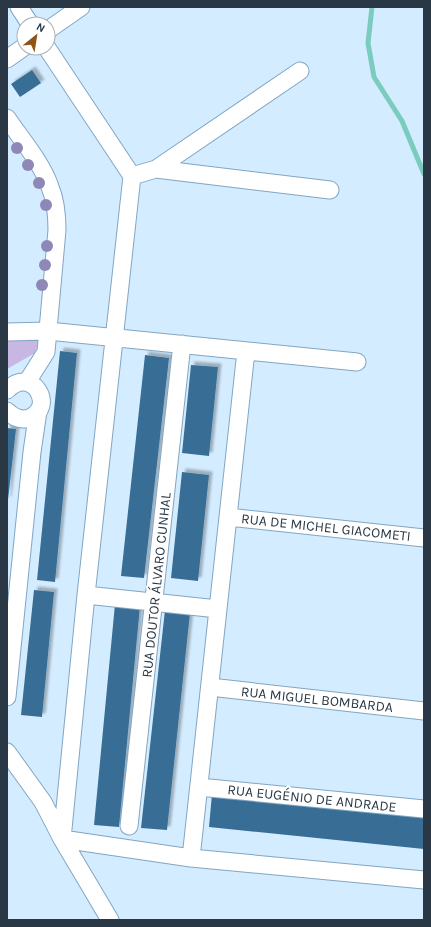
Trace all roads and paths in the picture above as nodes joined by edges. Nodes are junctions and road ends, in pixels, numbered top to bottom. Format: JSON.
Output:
{"nodes":[{"id":1,"x":19,"y":7,"type":"edge"},
{"id":2,"x":81,"y":7,"type":"edge"},
{"id":3,"x":25,"y":16,"type":"edge"},
{"id":4,"x":56,"y":24,"type":"edge"},
{"id":5,"x":16,"y":53,"type":"edge"},
{"id":6,"x":52,"y":56,"type":"edge"},
{"id":7,"x":7,"y":59,"type":"edge"},
{"id":8,"x":300,"y":71,"type":"dead end"},
{"id":9,"x":7,"y":118,"type":"edge"},
{"id":10,"x":156,"y":169,"type":"junction"},
{"id":11,"x":132,"y":176,"type":"junction"},
{"id":12,"x":330,"y":190,"type":"dead end"},
{"id":13,"x":48,"y":330,"type":"junction"},
{"id":14,"x":7,"y":332,"type":"edge"},
{"id":15,"x":115,"y":337,"type":"junction"},
{"id":16,"x":182,"y":344,"type":"junction"},
{"id":17,"x":246,"y":351,"type":"junction"},
{"id":18,"x":46,"y":352,"type":"junction"},
{"id":19,"x":357,"y":362,"type":"dead end"},
{"id":20,"x":27,"y":382,"type":"junction"},
{"id":21,"x":7,"y":390,"type":"edge"},
{"id":22,"x":22,"y":412,"type":"edge"},
{"id":23,"x":228,"y":517,"type":"junction"},
{"id":24,"x":424,"y":538,"type":"edge"},
{"id":25,"x":86,"y":595,"type":"junction"},
{"id":26,"x":155,"y":602,"type":"junction"},
{"id":27,"x":218,"y":609,"type":"junction"},
{"id":28,"x":9,"y":664,"type":"edge"},
{"id":29,"x":210,"y":687,"type":"junction"},
{"id":30,"x":7,"y":697,"type":"edge"},
{"id":31,"x":424,"y":711,"type":"edge"},
{"id":32,"x":7,"y":752,"type":"edge"},
{"id":33,"x":199,"y":787,"type":"junction"},
{"id":34,"x":424,"y":809,"type":"edge"},
{"id":35,"x":129,"y":826,"type":"dead end"},
{"id":36,"x":62,"y":839,"type":"junction"},
{"id":37,"x":191,"y":858,"type":"junction"},
{"id":38,"x":424,"y":880,"type":"edge"},
{"id":39,"x":110,"y":920,"type":"edge"}],
"edges":[{"from":1,"to":3,"type":"street"},
{"from":2,"to":4,"type":"street"},
{"from":5,"to":7,"type":"street"},
{"from":6,"to":11,"type":"street"},
{"from":8,"to":10,"type":"street"},
{"from":9,"to":13,"type":"street"},
{"from":10,"to":11,"type":"street"},
{"from":10,"to":12,"type":"street"},
{"from":11,"to":15,"type":"street"},
{"from":13,"to":14,"type":"street"},
{"from":13,"to":15,"type":"street"},
{"from":13,"to":18,"type":"street"},
{"from":15,"to":16,"type":"street"},
{"from":15,"to":25,"type":"street"},
{"from":16,"to":17,"type":"street"},
{"from":16,"to":26,"type":"street","name":"RUA DOUTOR ÁLVARO CUNHAL"},
{"from":17,"to":19,"type":"street"},
{"from":17,"to":23,"type":"street"},
{"from":18,"to":20,"type":"street"},
{"from":18,"to":22,"type":"street"},
{"from":20,"to":21,"type":"street"},
{"from":20,"to":22,"type":"street"},
{"from":22,"to":28,"type":"street"},
{"from":23,"to":24,"type":"street","name":"RUA DE MICHEL GIACOMETI"},
{"from":23,"to":27,"type":"street"},
{"from":25,"to":26,"type":"street"},
{"from":25,"to":36,"type":"street"},
{"from":26,"to":27,"type":"street"},
{"from":26,"to":35,"type":"street","name":"RUA DOUTOR ÁLVARO CUNHAL"},
{"from":27,"to":29,"type":"street"},
{"from":28,"to":30,"type":"street"},
{"from":29,"to":31,"type":"street","name":"RUA MIGUEL BOMBARDA"},
{"from":29,"to":33,"type":"street"},
{"from":32,"to":36,"type":"street"},
{"from":33,"to":34,"type":"street","name":"RUA EUGÉNIO DE ANDRADE"},
{"from":33,"to":37,"type":"street"},
{"from":36,"to":37,"type":"street"},
{"from":36,"to":39,"type":"street"},
{"from":37,"to":38,"type":"street"}]}
